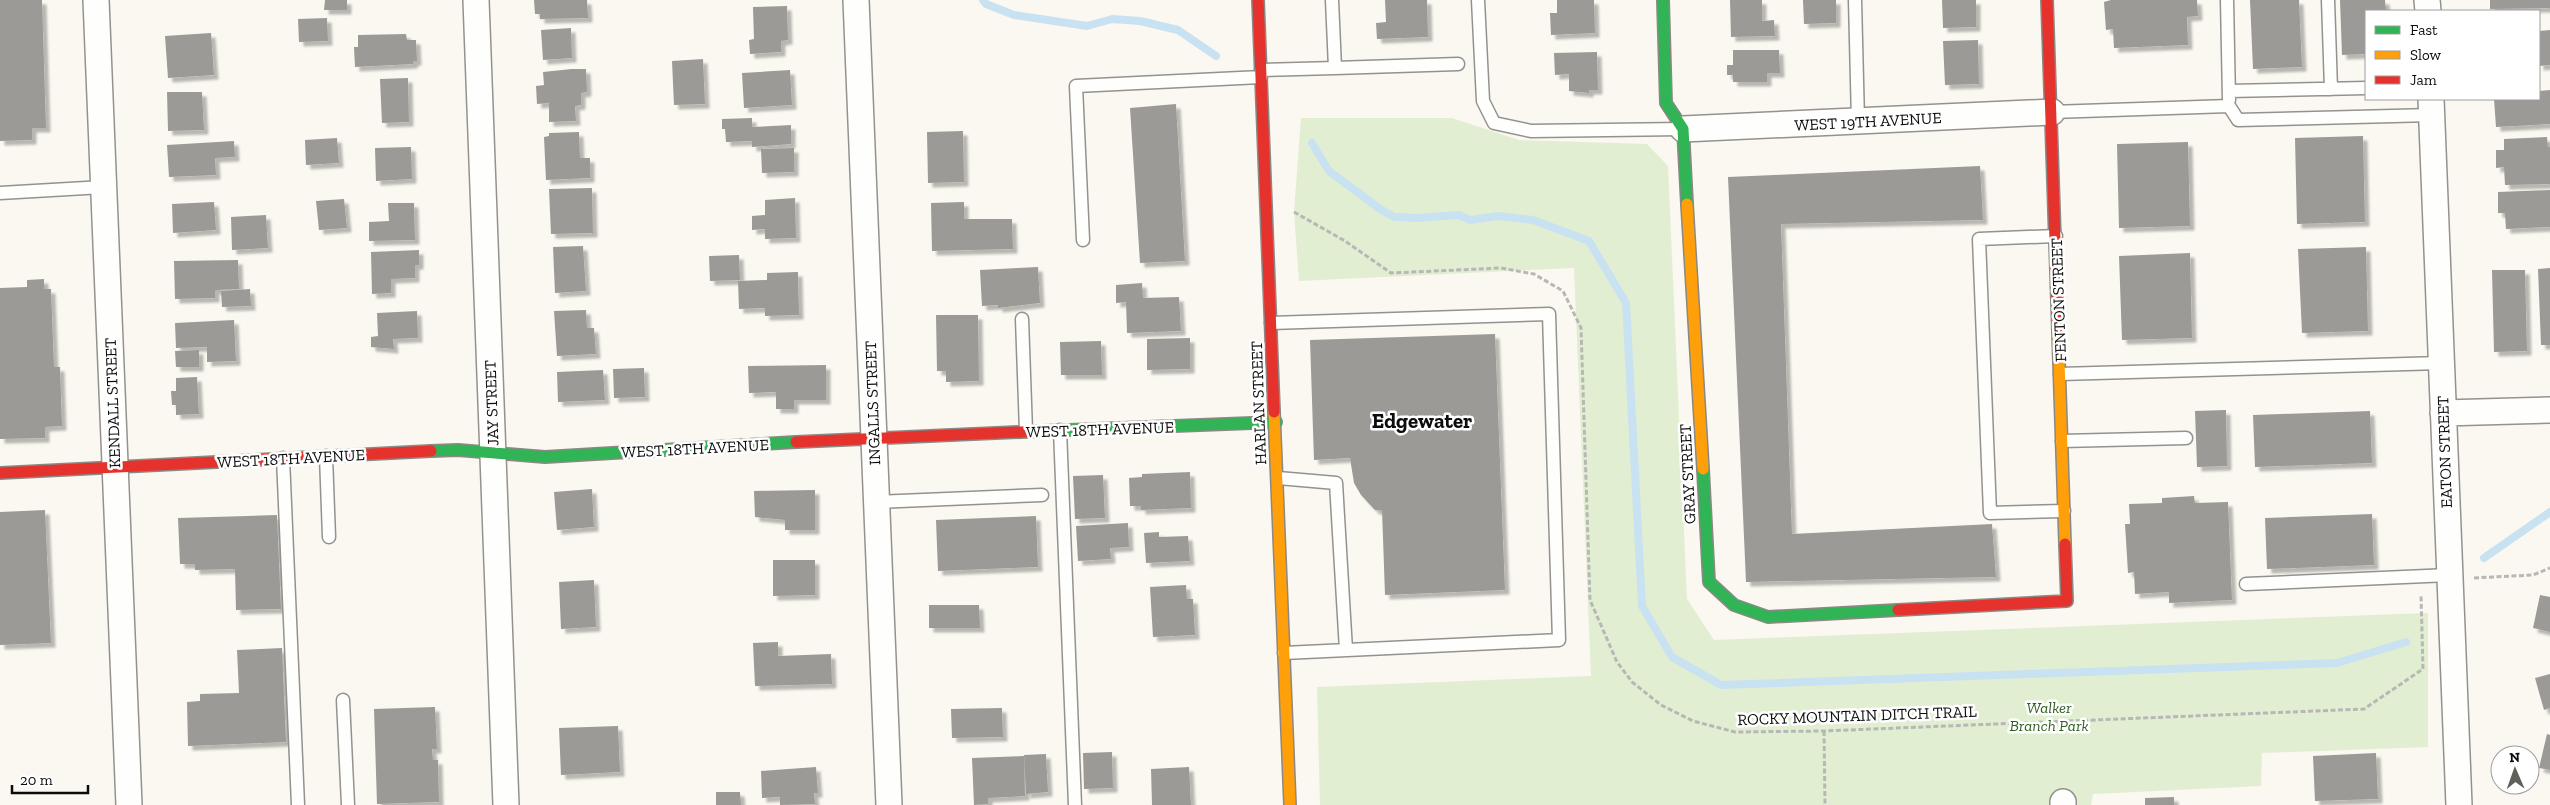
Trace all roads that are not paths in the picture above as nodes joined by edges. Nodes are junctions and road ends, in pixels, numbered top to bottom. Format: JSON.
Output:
{"nodes":[{"id":1,"x":96,"y":0,"type":"edge"},
{"id":2,"x":476,"y":0,"type":"edge"},
{"id":3,"x":856,"y":0,"type":"edge"},
{"id":4,"x":1258,"y":0,"type":"edge"},
{"id":5,"x":1332,"y":0,"type":"edge"},
{"id":6,"x":1478,"y":0,"type":"edge"},
{"id":7,"x":1663,"y":0,"type":"edge"},
{"id":8,"x":1855,"y":0,"type":"edge"},
{"id":9,"x":2048,"y":0,"type":"edge"},
{"id":10,"x":2227,"y":0,"type":"edge"},
{"id":11,"x":2328,"y":0,"type":"edge"},
{"id":12,"x":1458,"y":64,"type":"dead end"},
{"id":13,"x":1335,"y":68,"type":"junction"},
{"id":14,"x":1261,"y":74,"type":"junction"},
{"id":15,"x":2365,"y":88,"type":"edge"},
{"id":16,"x":2331,"y":89,"type":"junction"},
{"id":17,"x":2229,"y":91,"type":"junction"},
{"id":18,"x":2229,"y":106,"type":"junction"},
{"id":19,"x":2431,"y":107,"type":"edge"},
{"id":20,"x":2052,"y":112,"type":"junction"},
{"id":21,"x":1858,"y":121,"type":"junction"},
{"id":22,"x":1683,"y":129,"type":"junction"},
{"id":23,"x":103,"y":187,"type":"junction"},
{"id":24,"x":0,"y":193,"type":"edge"},
{"id":25,"x":2056,"y":236,"type":"junction"},
{"id":26,"x":1083,"y":240,"type":"dead end"},
{"id":27,"x":1022,"y":319,"type":"dead end"},
{"id":28,"x":1271,"y":323,"type":"junction"},
{"id":29,"x":2441,"y":363,"type":"junction"},
{"id":30,"x":2060,"y":374,"type":"junction"},
{"id":31,"x":2550,"y":410,"type":"edge"},
{"id":32,"x":2443,"y":413,"type":"junction"},
{"id":33,"x":1276,"y":422,"type":"junction"},
{"id":34,"x":1060,"y":430,"type":"junction"},
{"id":35,"x":1026,"y":431,"type":"junction"},
{"id":36,"x":873,"y":437,"type":"junction"},
{"id":37,"x":2186,"y":438,"type":"dead end"},
{"id":38,"x":2062,"y":441,"type":"junction"},
{"id":39,"x":492,"y":454,"type":"junction"},
{"id":40,"x":326,"y":456,"type":"junction"},
{"id":41,"x":283,"y":458,"type":"junction"},
{"id":42,"x":114,"y":466,"type":"junction"},
{"id":43,"x":0,"y":473,"type":"edge"},
{"id":44,"x":1278,"y":478,"type":"junction"},
{"id":45,"x":1042,"y":495,"type":"dead end"},
{"id":46,"x":876,"y":502,"type":"junction"},
{"id":47,"x":2064,"y":511,"type":"junction"},
{"id":48,"x":329,"y":537,"type":"dead end"},
{"id":49,"x":2457,"y":577,"type":"junction"},
{"id":50,"x":2246,"y":584,"type":"dead end"},
{"id":51,"x":2067,"y":601,"type":"joint"},
{"id":52,"x":1346,"y":650,"type":"junction"},
{"id":53,"x":1284,"y":653,"type":"junction"},
{"id":54,"x":343,"y":700,"type":"dead end"},
{"id":55,"x":129,"y":805,"type":"edge"},
{"id":56,"x":298,"y":805,"type":"edge"},
{"id":57,"x":348,"y":805,"type":"edge"},
{"id":58,"x":506,"y":805,"type":"edge"},
{"id":59,"x":889,"y":805,"type":"edge"},
{"id":60,"x":1075,"y":805,"type":"edge"},
{"id":61,"x":1290,"y":805,"type":"edge"},
{"id":62,"x":2459,"y":805,"type":"edge"}],
"edges":[{"from":1,"to":23,"type":"street","name":"KENDALL STREET"},
{"from":2,"to":39,"type":"street","name":"JAY STREET"},
{"from":3,"to":36,"type":"street","name":"INGALLS STREET"},
{"from":4,"to":14,"type":"street","name":"HARLAN STREET"},
{"from":5,"to":13,"type":"lane"},
{"from":6,"to":22,"type":"lane"},
{"from":7,"to":22,"type":"street","name":"GRAY STREET"},
{"from":8,"to":21,"type":"lane"},
{"from":9,"to":20,"type":"street","name":"FENTON STREET"},
{"from":10,"to":17,"type":"lane"},
{"from":11,"to":16,"type":"lane"},
{"from":12,"to":13,"type":"lane"},
{"from":13,"to":14,"type":"lane"},
{"from":14,"to":26,"type":"lane"},
{"from":14,"to":28,"type":"street","name":"HARLAN STREET"},
{"from":15,"to":16,"type":"lane"},
{"from":16,"to":17,"type":"lane"},
{"from":17,"to":18,"type":"lane"},
{"from":18,"to":19,"type":"lane"},
{"from":18,"to":20,"type":"lane"},
{"from":19,"to":29,"type":"street","name":"EATON STREET"},
{"from":20,"to":21,"type":"street","name":"WEST 19TH AVENUE"},
{"from":20,"to":25,"type":"street","name":"FENTON STREET"},
{"from":21,"to":22,"type":"street","name":"WEST 19TH AVENUE"},
{"from":22,"to":51,"type":"street","name":"GRAY STREET"},
{"from":23,"to":24,"type":"lane"},
{"from":23,"to":42,"type":"street","name":"KENDALL STREET"},
{"from":25,"to":30,"type":"street","name":"FENTON STREET"},
{"from":25,"to":47,"type":"lane"},
{"from":27,"to":35,"type":"lane"},
{"from":28,"to":33,"type":"street","name":"HARLAN STREET"},
{"from":28,"to":52,"type":"lane"},
{"from":29,"to":30,"type":"lane"},
{"from":29,"to":32,"type":"street","name":"EATON STREET"},
{"from":30,"to":38,"type":"street","name":"FENTON STREET"},
{"from":31,"to":32,"type":"street"},
{"from":32,"to":49,"type":"street","name":"EATON STREET"},
{"from":33,"to":34,"type":"street","name":"WEST 18TH AVENUE"},
{"from":33,"to":44,"type":"street","name":"HARLAN STREET"},
{"from":34,"to":35,"type":"street","name":"WEST 18TH AVENUE"},
{"from":34,"to":60,"type":"lane"},
{"from":35,"to":36,"type":"street","name":"WEST 18TH AVENUE"},
{"from":36,"to":39,"type":"street","name":"WEST 18TH AVENUE"},
{"from":36,"to":46,"type":"street","name":"INGALLS STREET"},
{"from":37,"to":38,"type":"lane"},
{"from":38,"to":47,"type":"street","name":"FENTON STREET"},
{"from":39,"to":40,"type":"street","name":"WEST 18TH AVENUE"},
{"from":39,"to":58,"type":"street","name":"JAY STREET"},
{"from":40,"to":41,"type":"street","name":"WEST 18TH AVENUE"},
{"from":40,"to":48,"type":"lane"},
{"from":41,"to":42,"type":"street","name":"WEST 18TH AVENUE"},
{"from":41,"to":56,"type":"lane"},
{"from":42,"to":43,"type":"street","name":"WEST 18TH AVENUE"},
{"from":42,"to":55,"type":"street","name":"KENDALL STREET"},
{"from":44,"to":52,"type":"lane"},
{"from":44,"to":53,"type":"street","name":"HARLAN STREET"},
{"from":45,"to":46,"type":"lane"},
{"from":46,"to":59,"type":"street","name":"INGALLS STREET"},
{"from":47,"to":51,"type":"street","name":"FENTON STREET"},
{"from":49,"to":50,"type":"lane"},
{"from":49,"to":62,"type":"street","name":"EATON STREET"},
{"from":52,"to":53,"type":"lane"},
{"from":53,"to":61,"type":"street","name":"HARLAN STREET"},
{"from":54,"to":57,"type":"lane"}]}
